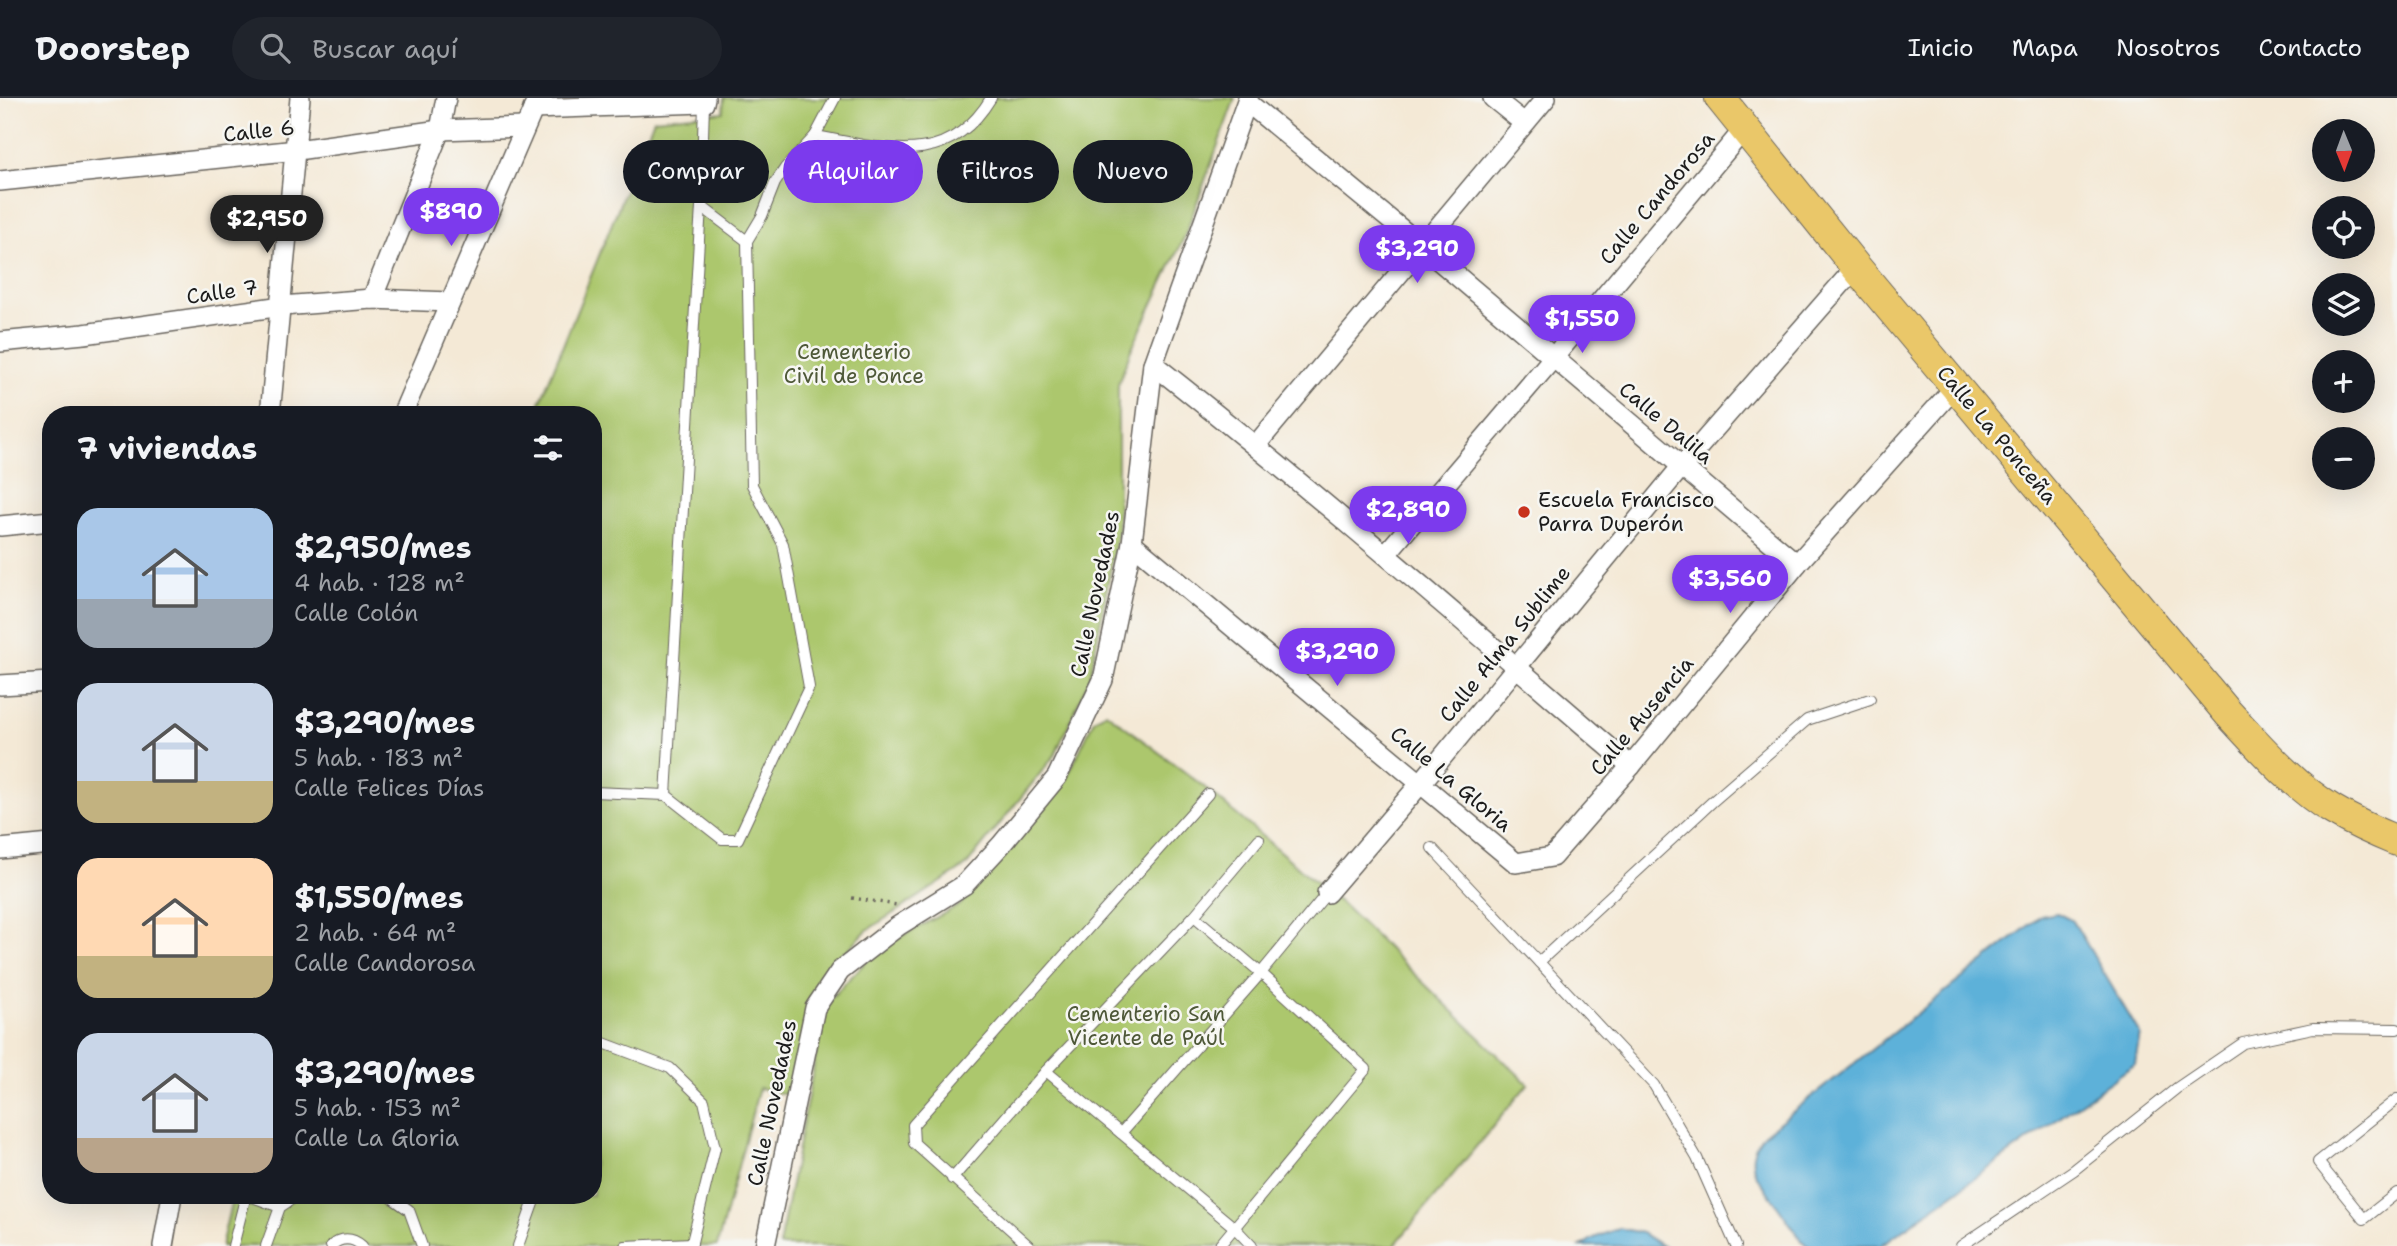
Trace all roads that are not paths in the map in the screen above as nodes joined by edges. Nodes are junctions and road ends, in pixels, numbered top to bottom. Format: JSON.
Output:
{"nodes":[{"id":1,"x":300,"y":98,"type":"edge"},
{"id":2,"x":446,"y":98,"type":"edge"},
{"id":3,"x":991,"y":98,"type":"edge"},
{"id":4,"x":1493,"y":98,"type":"edge"},
{"id":5,"x":1546,"y":98,"type":"edge"},
{"id":6,"x":1720,"y":98,"type":"edge"},
{"id":7,"x":836,"y":99,"type":"edge"},
{"id":8,"x":705,"y":100,"type":"edge"},
{"id":9,"x":1247,"y":100,"type":"edge"},
{"id":10,"x":535,"y":103,"type":"edge"},
{"id":11,"x":1524,"y":123,"type":"junction"},
{"id":12,"x":523,"y":127,"type":"junction"},
{"id":13,"x":1745,"y":128,"type":"junction"},
{"id":14,"x":440,"y":131,"type":"junction"},
{"id":15,"x":815,"y":136,"type":"junction"},
{"id":16,"x":297,"y":150,"type":"junction"},
{"id":17,"x":0,"y":181,"type":"edge"},
{"id":18,"x":701,"y":206,"type":"junction"},
{"id":19,"x":747,"y":241,"type":"junction"},
{"id":20,"x":1423,"y":247,"type":"junction"},
{"id":21,"x":1856,"y":267,"type":"junction"},
{"id":22,"x":372,"y":299,"type":"junction"},
{"id":23,"x":450,"y":302,"type":"junction"},
{"id":24,"x":282,"y":306,"type":"junction"},
{"id":25,"x":0,"y":342,"type":"edge"},
{"id":26,"x":1553,"y":358,"type":"junction"},
{"id":27,"x":1153,"y":364,"type":"junction"},
{"id":28,"x":1956,"y":386,"type":"junction"},
{"id":29,"x":271,"y":406,"type":"edge"},
{"id":30,"x":406,"y":406,"type":"edge"},
{"id":31,"x":1256,"y":445,"type":"junction"},
{"id":32,"x":1682,"y":466,"type":"junction"},
{"id":33,"x":42,"y":522,"type":"edge"},
{"id":34,"x":0,"y":526,"type":"edge"},
{"id":35,"x":1132,"y":543,"type":"junction"},
{"id":36,"x":1386,"y":554,"type":"junction"},
{"id":37,"x":1797,"y":564,"type":"junction"},
{"id":38,"x":1516,"y":667,"type":"junction"},
{"id":39,"x":42,"y":683,"type":"edge"},
{"id":40,"x":0,"y":685,"type":"edge"},
{"id":41,"x":1870,"y":699,"type":"dead end"},
{"id":42,"x":1632,"y":766,"type":"junction"},
{"id":43,"x":1421,"y":783,"type":"junction"},
{"id":44,"x":602,"y":792,"type":"edge"},
{"id":45,"x":1208,"y":794,"type":"dead end"},
{"id":46,"x":666,"y":795,"type":"junction"},
{"id":47,"x":1259,"y":839,"type":"dead end"},
{"id":48,"x":2397,"y":841,"type":"edge"},
{"id":49,"x":42,"y":845,"type":"edge"},
{"id":50,"x":1432,"y":848,"type":"dead end"},
{"id":51,"x":0,"y":849,"type":"edge"},
{"id":52,"x":1516,"y":863,"type":"joint"},
{"id":53,"x":1327,"y":893,"type":"joint"},
{"id":54,"x":1194,"y":916,"type":"junction"},
{"id":55,"x":1539,"y":962,"type":"junction"},
{"id":56,"x":1261,"y":974,"type":"junction"},
{"id":57,"x":2397,"y":1029,"type":"edge"},
{"id":58,"x":602,"y":1042,"type":"edge"},
{"id":59,"x":1046,"y":1071,"type":"junction"},
{"id":60,"x":2397,"y":1099,"type":"edge"},
{"id":61,"x":1121,"y":1133,"type":"junction"},
{"id":62,"x":952,"y":1179,"type":"junction"},
{"id":63,"x":2397,"y":1193,"type":"edge"},
{"id":64,"x":170,"y":1204,"type":"edge"},
{"id":65,"x":245,"y":1204,"type":"edge"},
{"id":66,"x":272,"y":1204,"type":"edge"},
{"id":67,"x":284,"y":1204,"type":"edge"},
{"id":68,"x":401,"y":1204,"type":"edge"},
{"id":69,"x":533,"y":1204,"type":"edge"},
{"id":70,"x":280,"y":1207,"type":"junction"},
{"id":71,"x":1234,"y":1228,"type":"junction"},
{"id":72,"x":692,"y":1244,"type":"edge"},
{"id":73,"x":163,"y":1246,"type":"edge"},
{"id":74,"x":233,"y":1246,"type":"edge"},
{"id":75,"x":266,"y":1246,"type":"edge"},
{"id":76,"x":331,"y":1246,"type":"edge"},
{"id":77,"x":362,"y":1246,"type":"edge"},
{"id":78,"x":422,"y":1246,"type":"edge"},
{"id":79,"x":518,"y":1246,"type":"edge"},
{"id":80,"x":625,"y":1246,"type":"edge"},
{"id":81,"x":765,"y":1246,"type":"edge"},
{"id":82,"x":1029,"y":1246,"type":"edge"},
{"id":83,"x":1219,"y":1246,"type":"edge"},
{"id":84,"x":1252,"y":1246,"type":"edge"},
{"id":85,"x":1736,"y":1246,"type":"edge"},
{"id":86,"x":1961,"y":1246,"type":"edge"}],
"edges":[{"from":1,"to":16,"type":"street"},
{"from":2,"to":14,"type":"street"},
{"from":3,"to":15,"type":"lane"},
{"from":4,"to":11,"type":"street"},
{"from":5,"to":11,"type":"street"},
{"from":6,"to":13,"type":"main road","name":"Calle La Ponceña"},
{"from":7,"to":15,"type":"lane"},
{"from":8,"to":10,"type":"street"},
{"from":8,"to":18,"type":"lane"},
{"from":9,"to":20,"type":"street","name":"Calle Dalila"},
{"from":9,"to":27,"type":"street","name":"Calle Novedades"},
{"from":10,"to":12,"type":"street"},
{"from":11,"to":20,"type":"street"},
{"from":12,"to":14,"type":"street","name":"Calle 6"},
{"from":12,"to":23,"type":"street"},
{"from":13,"to":21,"type":"main road","name":"Calle La Ponceña"},
{"from":13,"to":26,"type":"street","name":"Calle Candorosa"},
{"from":14,"to":16,"type":"street","name":"Calle 6"},
{"from":14,"to":22,"type":"street"},
{"from":15,"to":19,"type":"lane"},
{"from":16,"to":17,"type":"street","name":"Calle 6"},
{"from":16,"to":24,"type":"street"},
{"from":18,"to":19,"type":"lane"},
{"from":18,"to":46,"type":"lane"},
{"from":19,"to":46,"type":"lane"},
{"from":20,"to":26,"type":"street","name":"Calle Dalila"},
{"from":20,"to":31,"type":"street"},
{"from":21,"to":28,"type":"main road","name":"Calle La Ponceña"},
{"from":21,"to":32,"type":"street","name":"Calle Alma Sublime"},
{"from":22,"to":23,"type":"street","name":"Calle 7"},
{"from":22,"to":24,"type":"street","name":"Calle 7"},
{"from":23,"to":30,"type":"street"},
{"from":24,"to":25,"type":"street","name":"Calle 7"},
{"from":24,"to":29,"type":"street"},
{"from":26,"to":32,"type":"street","name":"Calle Dalila"},
{"from":26,"to":36,"type":"street","name":"Calle Candorosa"},
{"from":27,"to":31,"type":"street"},
{"from":27,"to":35,"type":"street","name":"Calle Novedades"},
{"from":28,"to":37,"type":"street","name":"Calle Ausencia"},
{"from":28,"to":48,"type":"main road","name":"Calle La Ponceña"},
{"from":31,"to":36,"type":"street"},
{"from":32,"to":37,"type":"street","name":"Calle Dalila"},
{"from":32,"to":38,"type":"street","name":"Calle Alma Sublime"},
{"from":33,"to":34,"type":"street"},
{"from":35,"to":43,"type":"street","name":"Calle La Gloria"},
{"from":35,"to":81,"type":"street","name":"Calle Novedades"},
{"from":36,"to":38,"type":"street"},
{"from":37,"to":42,"type":"street","name":"Calle Ausencia"},
{"from":38,"to":42,"type":"street"},
{"from":38,"to":43,"type":"street","name":"Calle Alma Sublime"},
{"from":39,"to":40,"type":"street"},
{"from":41,"to":55,"type":"lane"},
{"from":42,"to":52,"type":"street","name":"Calle Ausencia"},
{"from":43,"to":52,"type":"street","name":"Calle La Gloria"},
{"from":43,"to":53,"type":"street","name":"Calle Alma Sublime"},
{"from":44,"to":46,"type":"lane"},
{"from":45,"to":62,"type":"lane"},
{"from":47,"to":54,"type":"lane"},
{"from":49,"to":51,"type":"street"},
{"from":50,"to":55,"type":"lane"},
{"from":53,"to":56,"type":"lane"},
{"from":54,"to":56,"type":"lane"},
{"from":54,"to":59,"type":"lane"},
{"from":55,"to":85,"type":"lane"},
{"from":56,"to":61,"type":"lane"},
{"from":56,"to":71,"type":"lane"},
{"from":57,"to":86,"type":"lane"},
{"from":58,"to":72,"type":"lane"},
{"from":59,"to":61,"type":"lane"},
{"from":59,"to":62,"type":"lane"},
{"from":60,"to":63,"type":"lane"},
{"from":61,"to":71,"type":"lane"},
{"from":62,"to":82,"type":"lane"},
{"from":64,"to":73,"type":"street"},
{"from":65,"to":74,"type":"lane"},
{"from":66,"to":70,"type":"lane"},
{"from":67,"to":70,"type":"lane"},
{"from":68,"to":78,"type":"lane"},
{"from":69,"to":79,"type":"lane"},
{"from":70,"to":75,"type":"lane"},
{"from":71,"to":83,"type":"lane"},
{"from":71,"to":84,"type":"lane"},
{"from":72,"to":80,"type":"lane"},
{"from":76,"to":77,"type":"lane"}]}
